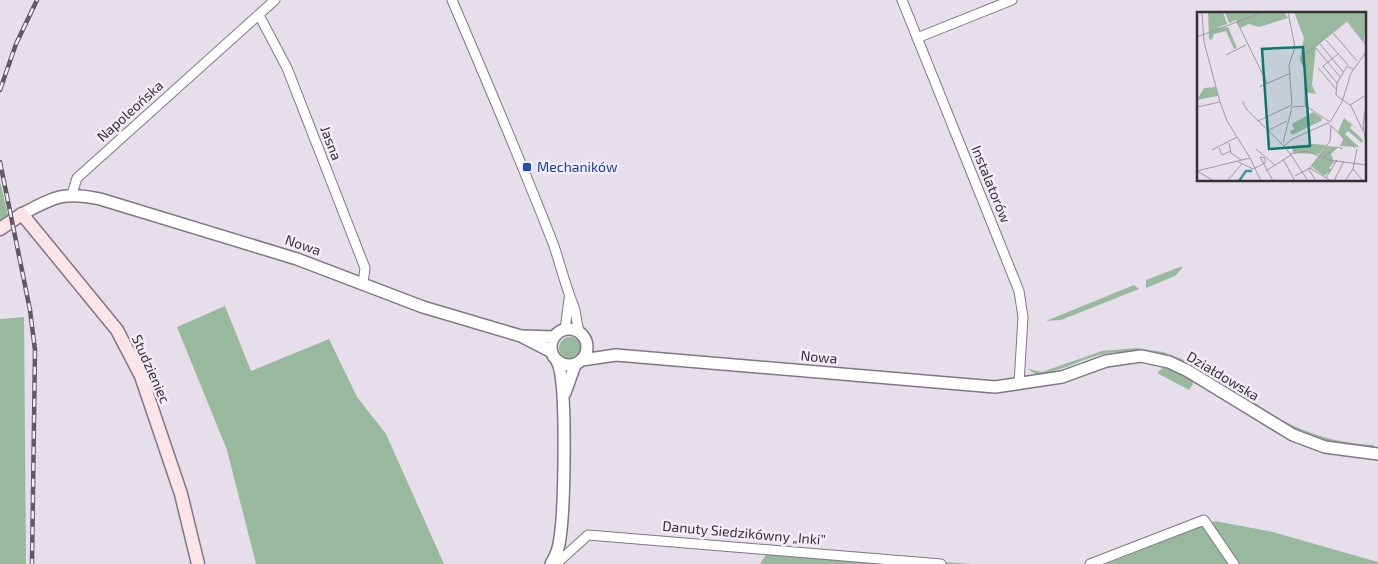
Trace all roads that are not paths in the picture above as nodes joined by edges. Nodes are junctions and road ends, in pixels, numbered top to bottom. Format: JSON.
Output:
{"nodes":[{"id":1,"x":275,"y":0,"type":"edge"},
{"id":2,"x":452,"y":0,"type":"edge"},
{"id":3,"x":902,"y":0,"type":"edge"},
{"id":4,"x":1012,"y":0,"type":"edge"},
{"id":5,"x":259,"y":16,"type":"junction"},
{"id":6,"x":917,"y":38,"type":"junction"},
{"id":7,"x":72,"y":194,"type":"junction"},
{"id":8,"x":22,"y":214,"type":"junction"},
{"id":9,"x":0,"y":229,"type":"edge"},
{"id":10,"x":363,"y":283,"type":"junction"},
{"id":11,"x":569,"y":299,"type":"junction"},
{"id":12,"x":565,"y":330,"type":"junction"},
{"id":13,"x":520,"y":336,"type":"junction"},
{"id":14,"x":554,"y":337,"type":"junction"},
{"id":15,"x":583,"y":338,"type":"junction"},
{"id":16,"x":616,"y":355,"type":"junction"},
{"id":17,"x":554,"y":357,"type":"junction"},
{"id":18,"x":579,"y":362,"type":"junction"},
{"id":19,"x":1019,"y":384,"type":"junction"},
{"id":20,"x":563,"y":397,"type":"junction"},
{"id":21,"x":1378,"y":454,"type":"edge"},
{"id":22,"x":198,"y":564,"type":"edge"},
{"id":23,"x":552,"y":564,"type":"edge"},
{"id":24,"x":556,"y":564,"type":"edge"},
{"id":25,"x":941,"y":564,"type":"edge"},
{"id":26,"x":1090,"y":564,"type":"edge"},
{"id":27,"x":1234,"y":564,"type":"edge"}],
"edges":[{"from":1,"to":5,"type":"street","name":"Napoleońska"},
{"from":2,"to":11,"type":"street"},
{"from":3,"to":6,"type":"street","name":"Instalatorów"},
{"from":4,"to":6,"type":"street"},
{"from":5,"to":7,"type":"street","name":"Napoleońska"},
{"from":5,"to":10,"type":"street","name":"Jasna"},
{"from":6,"to":19,"type":"street","name":"Instalatorów"},
{"from":7,"to":8,"type":"street"},
{"from":7,"to":10,"type":"street","name":"Nowa"},
{"from":8,"to":9,"type":"main road"},
{"from":8,"to":22,"type":"main road","name":"Studzieniec"},
{"from":10,"to":13,"type":"street","name":"Nowa"},
{"from":11,"to":12,"type":"street"},
{"from":11,"to":15,"type":"street"},
{"from":12,"to":14,"type":"street"},
{"from":12,"to":15,"type":"street"},
{"from":13,"to":14,"type":"street","name":"Nowa"},
{"from":13,"to":17,"type":"street","name":"Nowa"},
{"from":14,"to":17,"type":"street"},
{"from":15,"to":16,"type":"street","name":"Nowa"},
{"from":15,"to":18,"type":"street"},
{"from":16,"to":18,"type":"street","name":"Nowa"},
{"from":16,"to":19,"type":"street","name":"Nowa"},
{"from":17,"to":18,"type":"street"},
{"from":17,"to":20,"type":"street"},
{"from":18,"to":20,"type":"street"},
{"from":19,"to":21,"type":"street","name":"Działdowska"},
{"from":20,"to":23,"type":"street"},
{"from":24,"to":25,"type":"street","name":"Danuty Siedzikówny „Inki”"},
{"from":26,"to":27,"type":"street"}]}
